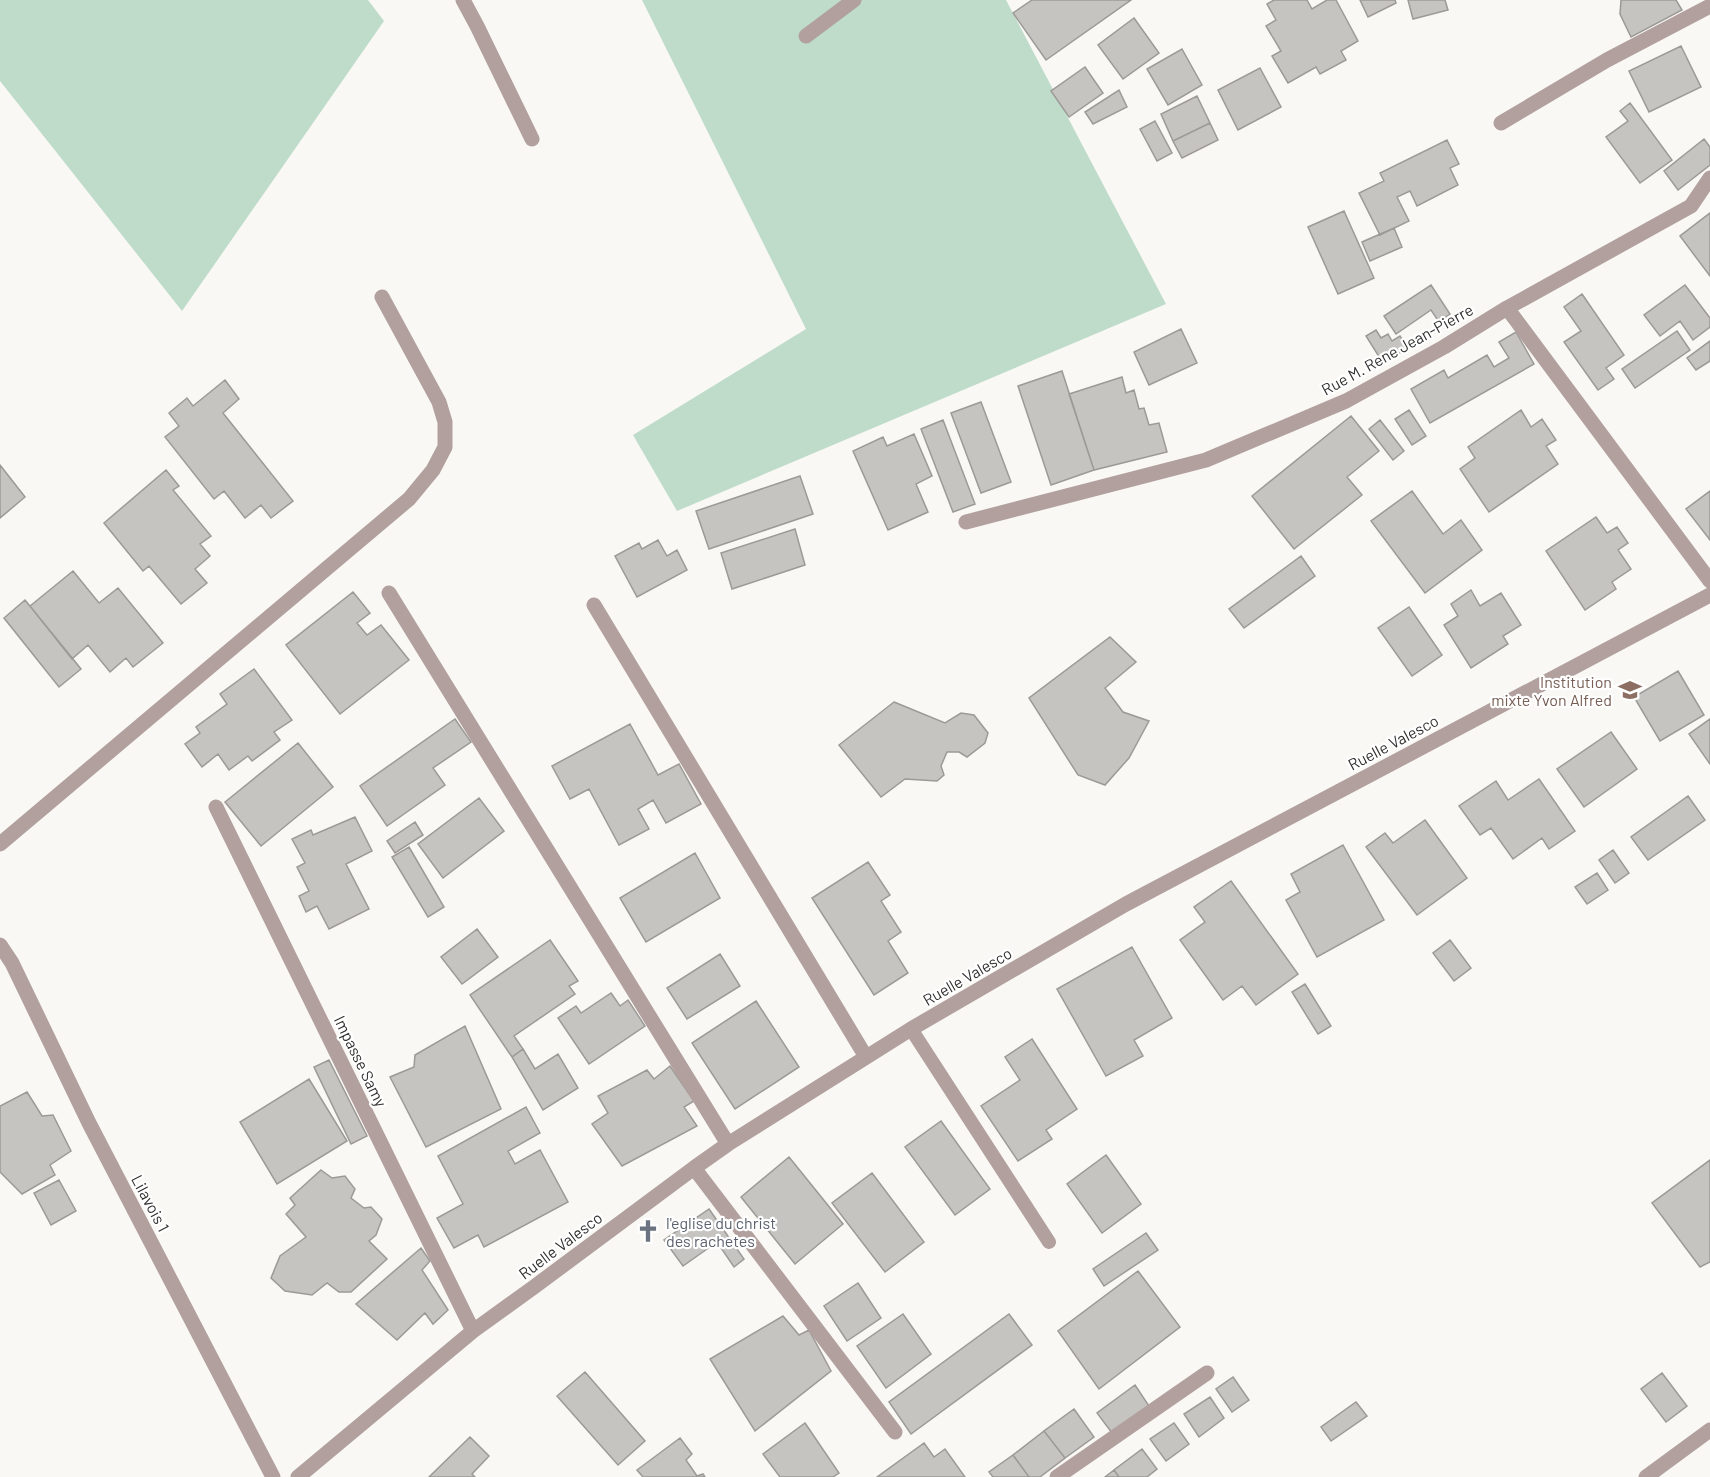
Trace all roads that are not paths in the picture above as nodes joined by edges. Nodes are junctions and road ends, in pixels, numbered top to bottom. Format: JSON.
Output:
{"nodes":[{"id":1,"x":463,"y":0,"type":"edge"},
{"id":2,"x":854,"y":0,"type":"edge"},
{"id":3,"x":1710,"y":6,"type":"edge"},
{"id":4,"x":806,"y":36,"type":"dead end"},
{"id":5,"x":1501,"y":123,"type":"dead end"},
{"id":6,"x":532,"y":139,"type":"dead end"},
{"id":7,"x":1710,"y":178,"type":"edge"},
{"id":8,"x":382,"y":297,"type":"dead end"},
{"id":9,"x":1507,"y":308,"type":"junction"},
{"id":10,"x":966,"y":522,"type":"dead end"},
{"id":11,"x":1710,"y":581,"type":"edge"},
{"id":12,"x":389,"y":594,"type":"dead end"},
{"id":13,"x":1710,"y":595,"type":"edge"},
{"id":14,"x":594,"y":605,"type":"dead end"},
{"id":15,"x":216,"y":807,"type":"dead end"},
{"id":16,"x":0,"y":844,"type":"edge"},
{"id":17,"x":0,"y":945,"type":"edge"},
{"id":18,"x":911,"y":1029,"type":"junction"},
{"id":19,"x":866,"y":1057,"type":"junction"},
{"id":20,"x":728,"y":1144,"type":"junction"},
{"id":21,"x":694,"y":1168,"type":"junction"},
{"id":22,"x":1049,"y":1242,"type":"dead end"},
{"id":23,"x":473,"y":1331,"type":"junction"},
{"id":24,"x":1207,"y":1373,"type":"dead end"},
{"id":25,"x":1710,"y":1430,"type":"edge"},
{"id":26,"x":895,"y":1432,"type":"dead end"},
{"id":27,"x":273,"y":1477,"type":"edge"},
{"id":28,"x":298,"y":1477,"type":"edge"},
{"id":29,"x":1057,"y":1477,"type":"edge"},
{"id":30,"x":1646,"y":1477,"type":"edge"}],
"edges":[{"from":1,"to":6,"type":"street"},
{"from":2,"to":4,"type":"street"},
{"from":3,"to":5,"type":"street"},
{"from":7,"to":9,"type":"street","name":"Rue M. Rene Jean-Pierre"},
{"from":8,"to":16,"type":"street"},
{"from":9,"to":10,"type":"street","name":"Rue M. Rene Jean-Pierre"},
{"from":9,"to":11,"type":"street"},
{"from":12,"to":20,"type":"street"},
{"from":13,"to":18,"type":"street","name":"Ruelle Valesco"},
{"from":14,"to":19,"type":"street"},
{"from":15,"to":23,"type":"street","name":"Impasse Samy"},
{"from":17,"to":27,"type":"street","name":"Lilavois 1"},
{"from":18,"to":19,"type":"street","name":"Ruelle Valesco"},
{"from":18,"to":22,"type":"lane"},
{"from":19,"to":20,"type":"street","name":"Ruelle Valesco"},
{"from":20,"to":21,"type":"street","name":"Ruelle Valesco"},
{"from":21,"to":23,"type":"street","name":"Ruelle Valesco"},
{"from":21,"to":26,"type":"street"},
{"from":23,"to":28,"type":"street","name":"Ruelle Valesco"},
{"from":24,"to":29,"type":"street"},
{"from":25,"to":30,"type":"street"}]}
